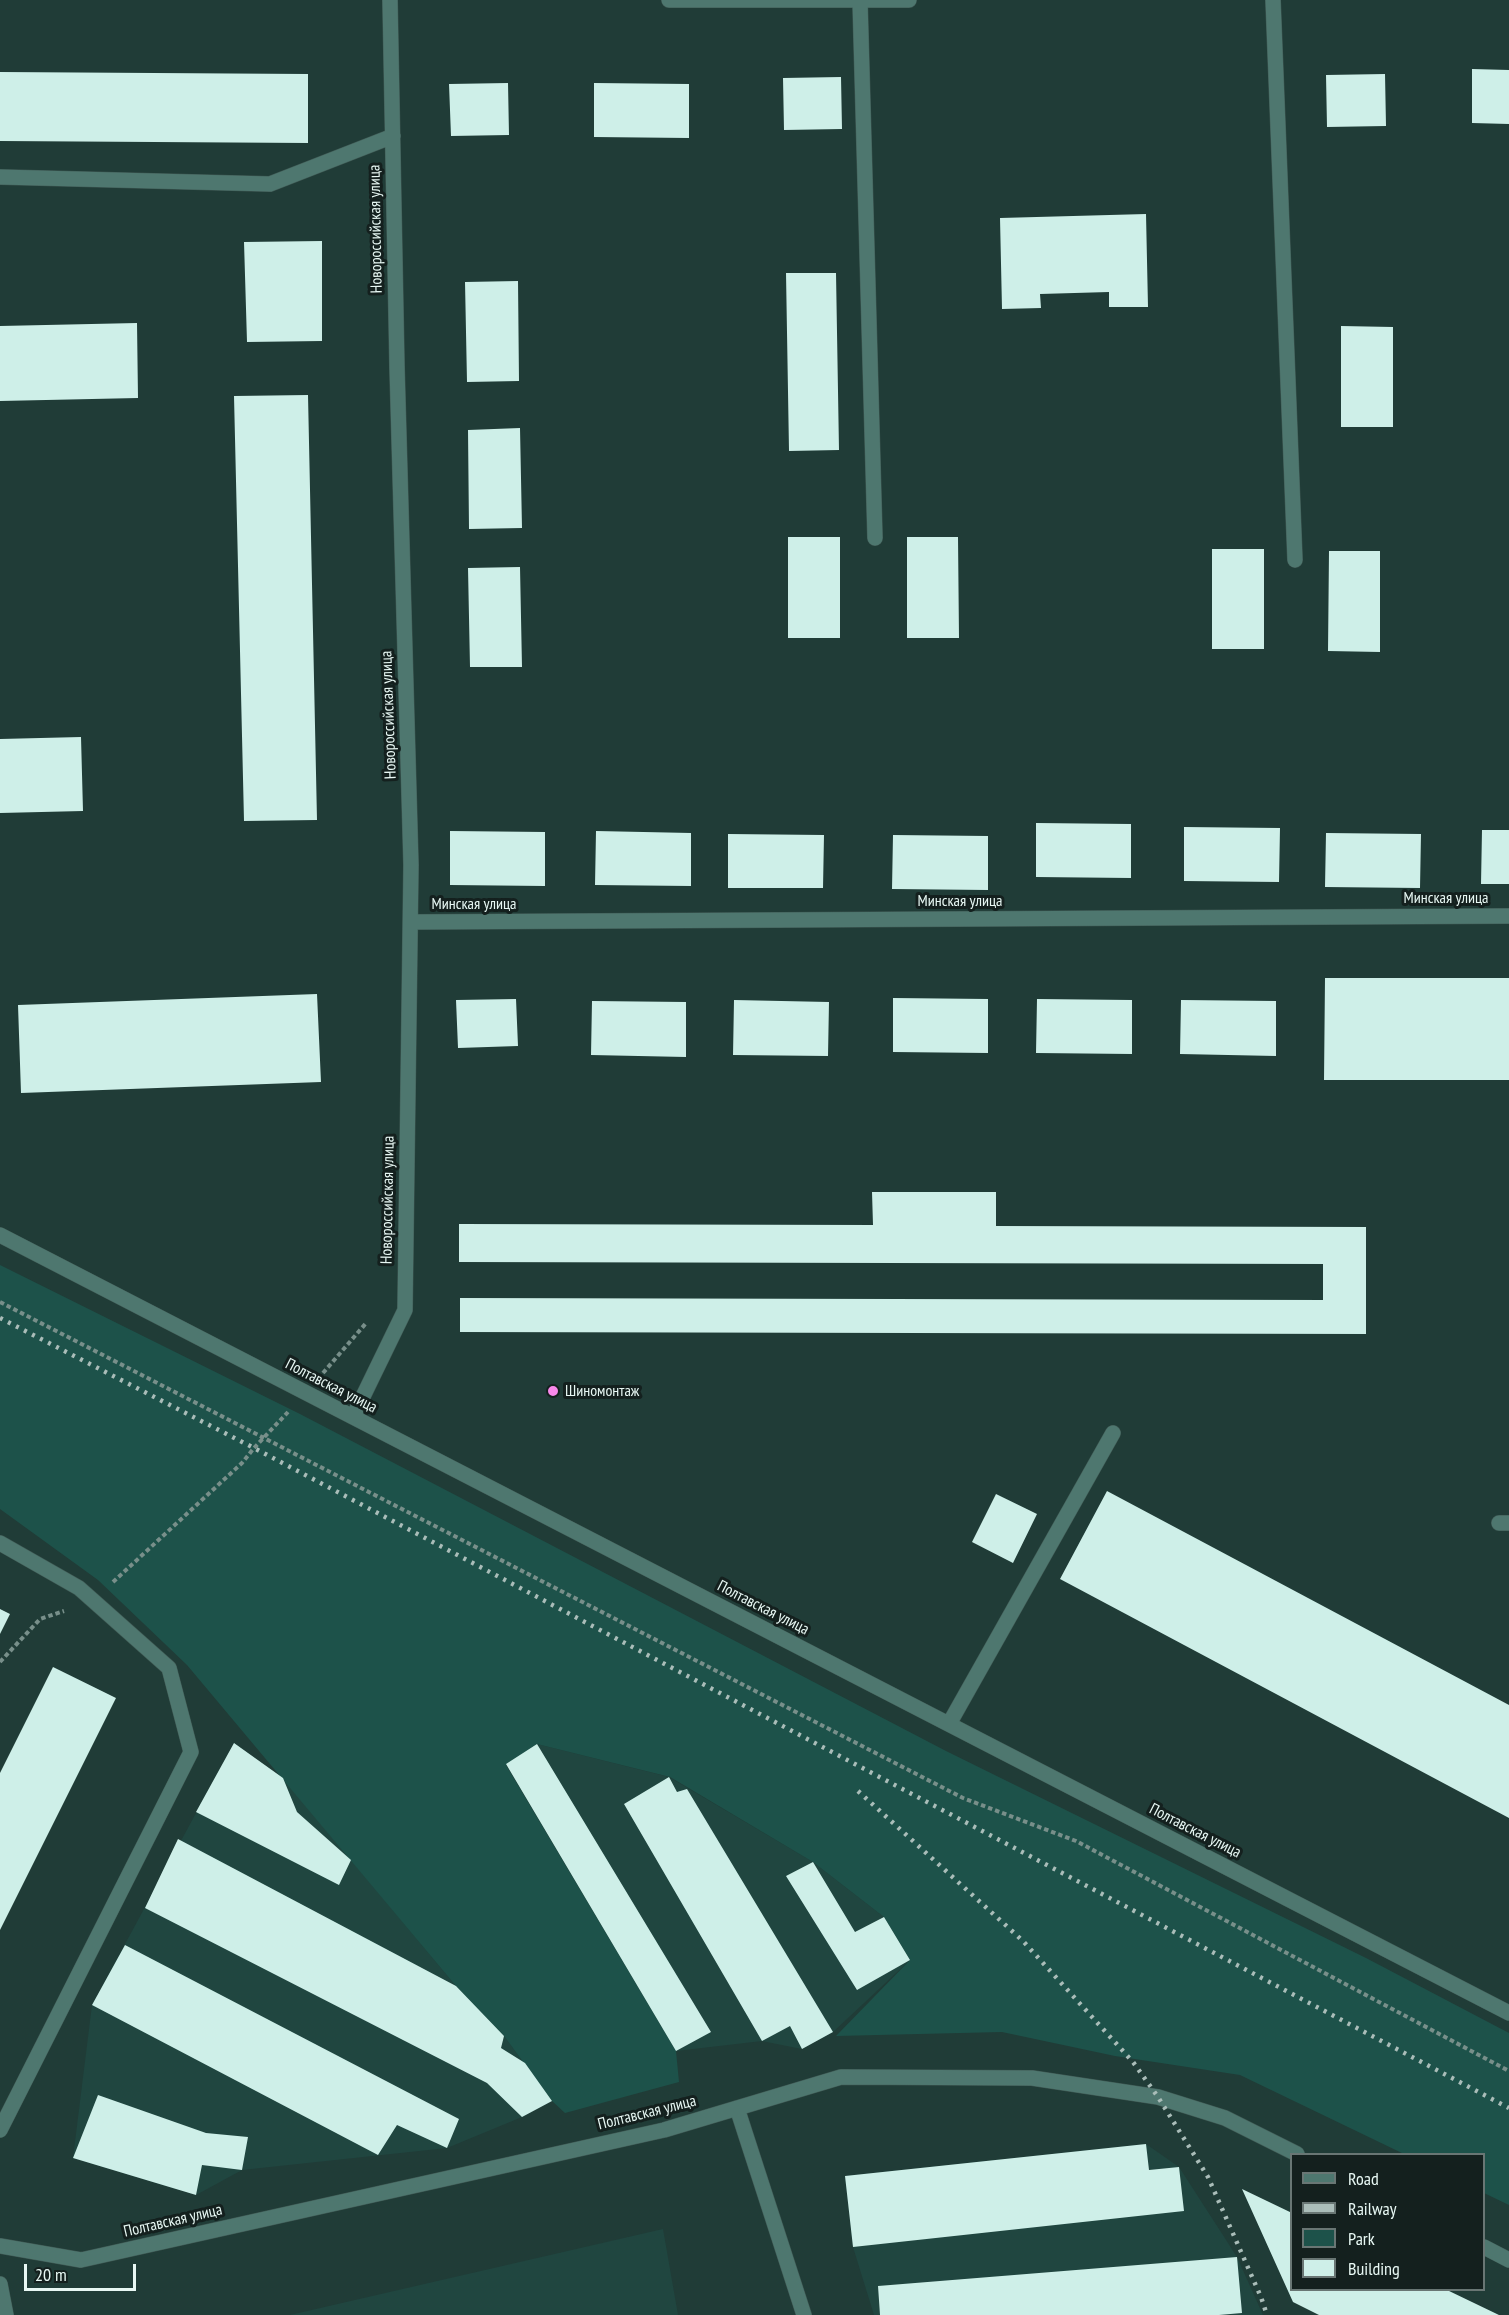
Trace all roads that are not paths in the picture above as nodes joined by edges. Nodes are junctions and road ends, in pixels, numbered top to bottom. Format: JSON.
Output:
{"nodes":[{"id":1,"x":390,"y":0,"type":"edge"},
{"id":2,"x":669,"y":0,"type":"edge"},
{"id":3,"x":909,"y":0,"type":"edge"},
{"id":4,"x":1273,"y":0,"type":"edge"},
{"id":5,"x":860,"y":1,"type":"edge"},
{"id":6,"x":393,"y":136,"type":"junction"},
{"id":7,"x":0,"y":177,"type":"edge"},
{"id":8,"x":876,"y":538,"type":"dead end"},
{"id":9,"x":1295,"y":560,"type":"dead end"},
{"id":10,"x":1509,"y":916,"type":"edge"},
{"id":11,"x":411,"y":922,"type":"junction"},
{"id":12,"x":0,"y":1235,"type":"edge"},
{"id":13,"x":353,"y":1418,"type":"junction"},
{"id":14,"x":1113,"y":1434,"type":"dead end"},
{"id":15,"x":0,"y":1543,"type":"edge"},
{"id":16,"x":949,"y":1724,"type":"junction"},
{"id":17,"x":1509,"y":2013,"type":"edge"},
{"id":18,"x":737,"y":2108,"type":"junction"},
{"id":19,"x":0,"y":2130,"type":"edge"},
{"id":20,"x":1295,"y":2153,"type":"edge"},
{"id":21,"x":0,"y":2246,"type":"edge"},
{"id":22,"x":1485,"y":2248,"type":"edge"},
{"id":23,"x":1509,"y":2260,"type":"edge"},
{"id":24,"x":0,"y":2284,"type":"edge"},
{"id":25,"x":6,"y":2315,"type":"edge"},
{"id":26,"x":804,"y":2315,"type":"edge"}],
"edges":[{"from":1,"to":6,"type":"street","name":"Новороссийская улица"},
{"from":2,"to":5,"type":"street"},
{"from":3,"to":5,"type":"street"},
{"from":4,"to":9,"type":"street"},
{"from":5,"to":8,"type":"street"},
{"from":6,"to":7,"type":"street"},
{"from":6,"to":11,"type":"street","name":"Новороссийская улица"},
{"from":10,"to":11,"type":"street","name":"Минская улица"},
{"from":11,"to":13,"type":"street","name":"Новороссийская улица"},
{"from":12,"to":13,"type":"street","name":"Полтавская улица"},
{"from":13,"to":16,"type":"street","name":"Полтавская улица"},
{"from":14,"to":16,"type":"street"},
{"from":15,"to":19,"type":"street"},
{"from":16,"to":17,"type":"street","name":"Полтавская улица"},
{"from":18,"to":20,"type":"street","name":"Полтавская улица"},
{"from":18,"to":21,"type":"street","name":"Полтавская улица"},
{"from":18,"to":26,"type":"street"},
{"from":22,"to":23,"type":"street"},
{"from":24,"to":25,"type":"street"}]}
